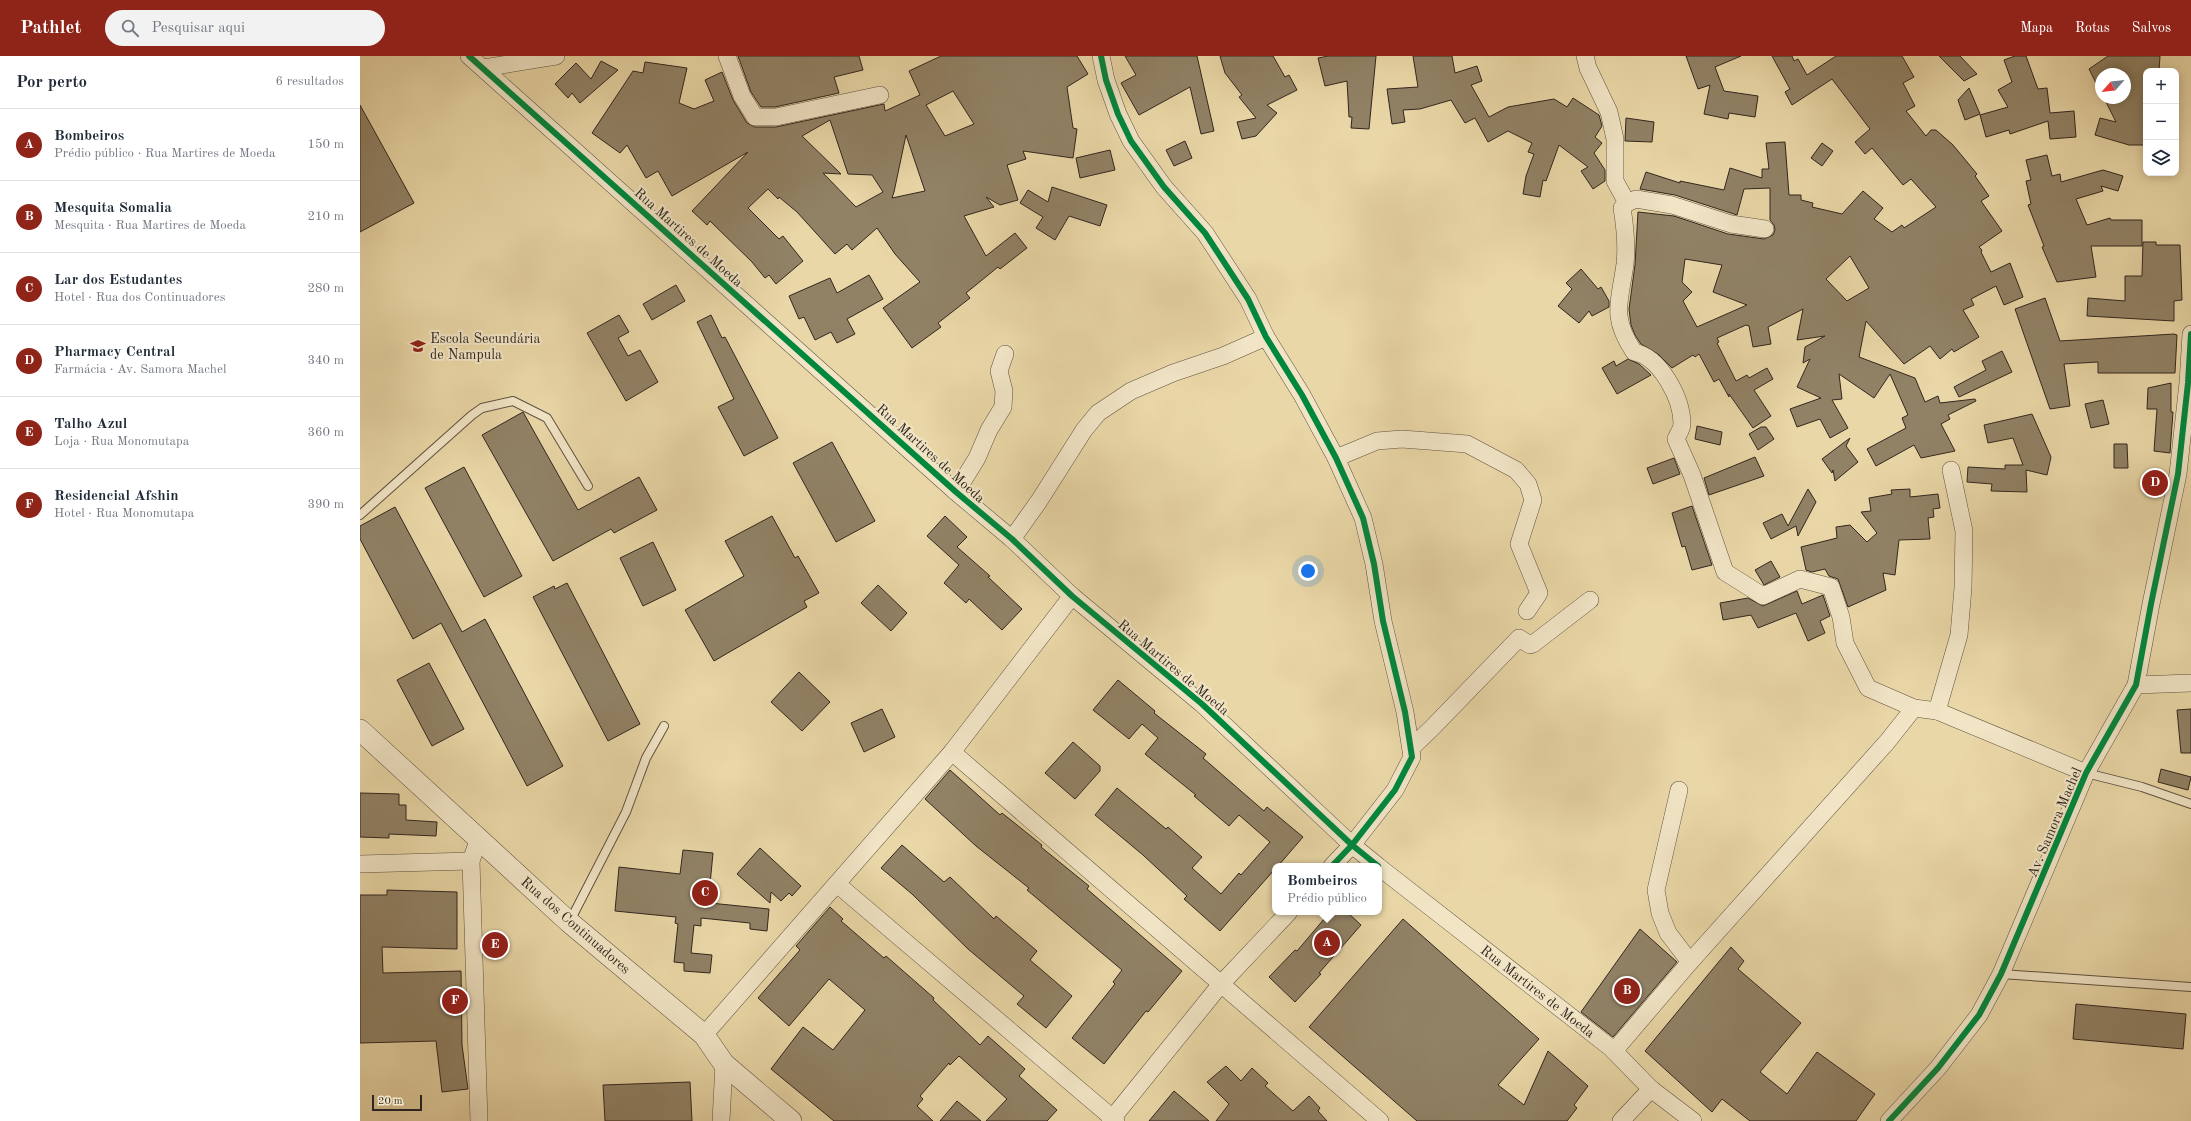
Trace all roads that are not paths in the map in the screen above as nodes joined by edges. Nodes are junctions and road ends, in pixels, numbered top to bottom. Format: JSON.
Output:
{"nodes":[{"id":1,"x":469,"y":56,"type":"edge"},
{"id":2,"x":556,"y":56,"type":"edge"},
{"id":3,"x":727,"y":56,"type":"edge"},
{"id":4,"x":1101,"y":56,"type":"edge"},
{"id":5,"x":1585,"y":56,"type":"edge"},
{"id":6,"x":484,"y":68,"type":"junction"},
{"id":7,"x":880,"y":95,"type":"dead end"},
{"id":8,"x":1627,"y":203,"type":"junction"},
{"id":9,"x":1765,"y":229,"type":"dead end"},
{"id":10,"x":2191,"y":334,"type":"edge"},
{"id":11,"x":1266,"y":337,"type":"junction"},
{"id":12,"x":1005,"y":354,"type":"dead end"},
{"id":13,"x":1336,"y":458,"type":"junction"},
{"id":14,"x":1951,"y":470,"type":"dead end"},
{"id":15,"x":2185,"y":474,"type":"edge"},
{"id":16,"x":588,"y":486,"type":"dead end"},
{"id":17,"x":956,"y":492,"type":"junction"},
{"id":18,"x":360,"y":515,"type":"edge"},
{"id":19,"x":1012,"y":539,"type":"junction"},
{"id":20,"x":1072,"y":596,"type":"junction"},
{"id":21,"x":1590,"y":600,"type":"dead end"},
{"id":22,"x":1527,"y":611,"type":"dead end"},
{"id":23,"x":2191,"y":683,"type":"edge"},
{"id":24,"x":2136,"y":685,"type":"junction"},
{"id":25,"x":1914,"y":708,"type":"junction"},
{"id":26,"x":1936,"y":710,"type":"junction"},
{"id":27,"x":664,"y":726,"type":"dead end"},
{"id":28,"x":360,"y":730,"type":"edge"},
{"id":29,"x":1411,"y":748,"type":"junction"},
{"id":30,"x":952,"y":752,"type":"junction"},
{"id":31,"x":2086,"y":773,"type":"junction"},
{"id":32,"x":1679,"y":790,"type":"dead end"},
{"id":33,"x":2191,"y":804,"type":"edge"},
{"id":34,"x":479,"y":838,"type":"junction"},
{"id":35,"x":1352,"y":845,"type":"junction"},
{"id":36,"x":471,"y":861,"type":"junction"},
{"id":37,"x":1335,"y":863,"type":"edge"},
{"id":38,"x":1375,"y":863,"type":"edge"},
{"id":39,"x":360,"y":864,"type":"edge"},
{"id":40,"x":1382,"y":868,"type":"edge"},
{"id":41,"x":837,"y":884,"type":"junction"},
{"id":42,"x":1286,"y":915,"type":"edge"},
{"id":43,"x":569,"y":922,"type":"junction"},
{"id":44,"x":1690,"y":962,"type":"junction"},
{"id":45,"x":2001,"y":974,"type":"junction"},
{"id":46,"x":1220,"y":984,"type":"junction"},
{"id":47,"x":2191,"y":987,"type":"edge"},
{"id":48,"x":704,"y":1035,"type":"junction"},
{"id":49,"x":1614,"y":1051,"type":"junction"},
{"id":50,"x":724,"y":1064,"type":"junction"},
{"id":51,"x":1651,"y":1089,"type":"junction"},
{"id":52,"x":1113,"y":1120,"type":"edge"},
{"id":53,"x":479,"y":1121,"type":"edge"},
{"id":54,"x":721,"y":1121,"type":"edge"},
{"id":55,"x":791,"y":1121,"type":"edge"},
{"id":56,"x":1380,"y":1121,"type":"edge"},
{"id":57,"x":1621,"y":1121,"type":"edge"},
{"id":58,"x":1693,"y":1121,"type":"edge"},
{"id":59,"x":1889,"y":1121,"type":"edge"}],
"edges":[{"from":1,"to":6,"type":"street","name":"Rua Martires de Moeda"},
{"from":2,"to":6,"type":"street"},
{"from":3,"to":7,"type":"street"},
{"from":4,"to":11,"type":"street"},
{"from":5,"to":8,"type":"street"},
{"from":6,"to":17,"type":"street","name":"Rua Martires de Moeda"},
{"from":8,"to":9,"type":"street"},
{"from":8,"to":25,"type":"street"},
{"from":10,"to":15,"type":"street","name":"Av. Samora Machel"},
{"from":11,"to":13,"type":"street"},
{"from":11,"to":19,"type":"street"},
{"from":12,"to":17,"type":"street"},
{"from":13,"to":22,"type":"street"},
{"from":13,"to":29,"type":"street"},
{"from":14,"to":26,"type":"street"},
{"from":15,"to":24,"type":"street","name":"Av. Samora Machel"},
{"from":16,"to":18,"type":"lane"},
{"from":17,"to":19,"type":"street","name":"Rua Martires de Moeda"},
{"from":19,"to":20,"type":"street","name":"Rua Martires de Moeda"},
{"from":20,"to":30,"type":"street"},
{"from":20,"to":35,"type":"street","name":"Rua Martires de Moeda"},
{"from":21,"to":29,"type":"street"},
{"from":23,"to":24,"type":"street"},
{"from":24,"to":31,"type":"street","name":"Av. Samora Machel"},
{"from":25,"to":26,"type":"street"},
{"from":25,"to":44,"type":"street"},
{"from":26,"to":31,"type":"street"},
{"from":27,"to":43,"type":"lane"},
{"from":28,"to":34,"type":"street","name":"Rua dos Continuadores"},
{"from":29,"to":35,"type":"street"},
{"from":30,"to":41,"type":"street"},
{"from":30,"to":46,"type":"street"},
{"from":31,"to":33,"type":"lane"},
{"from":31,"to":45,"type":"street","name":"Av. Samora Machel"},
{"from":32,"to":44,"type":"street"},
{"from":34,"to":36,"type":"street"},
{"from":34,"to":43,"type":"street","name":"Rua dos Continuadores"},
{"from":35,"to":37,"type":"street"},
{"from":35,"to":38,"type":"street","name":"Rua Martires de Moeda"},
{"from":36,"to":39,"type":"street"},
{"from":36,"to":53,"type":"street"},
{"from":40,"to":49,"type":"street","name":"Rua Martires de Moeda"},
{"from":41,"to":48,"type":"street"},
{"from":41,"to":52,"type":"street"},
{"from":42,"to":46,"type":"street"},
{"from":43,"to":48,"type":"street","name":"Rua dos Continuadores"},
{"from":44,"to":49,"type":"street"},
{"from":45,"to":47,"type":"lane"},
{"from":45,"to":59,"type":"street","name":"Av. Samora Machel"},
{"from":46,"to":52,"type":"street"},
{"from":46,"to":56,"type":"street"},
{"from":48,"to":50,"type":"street","name":"Rua dos Continuadores"},
{"from":49,"to":51,"type":"street","name":"Rua Martires de Moeda"},
{"from":50,"to":54,"type":"street"},
{"from":50,"to":55,"type":"street","name":"Rua dos Continuadores"},
{"from":51,"to":57,"type":"street"},
{"from":51,"to":58,"type":"street","name":"Rua Martires de Moeda"}]}
